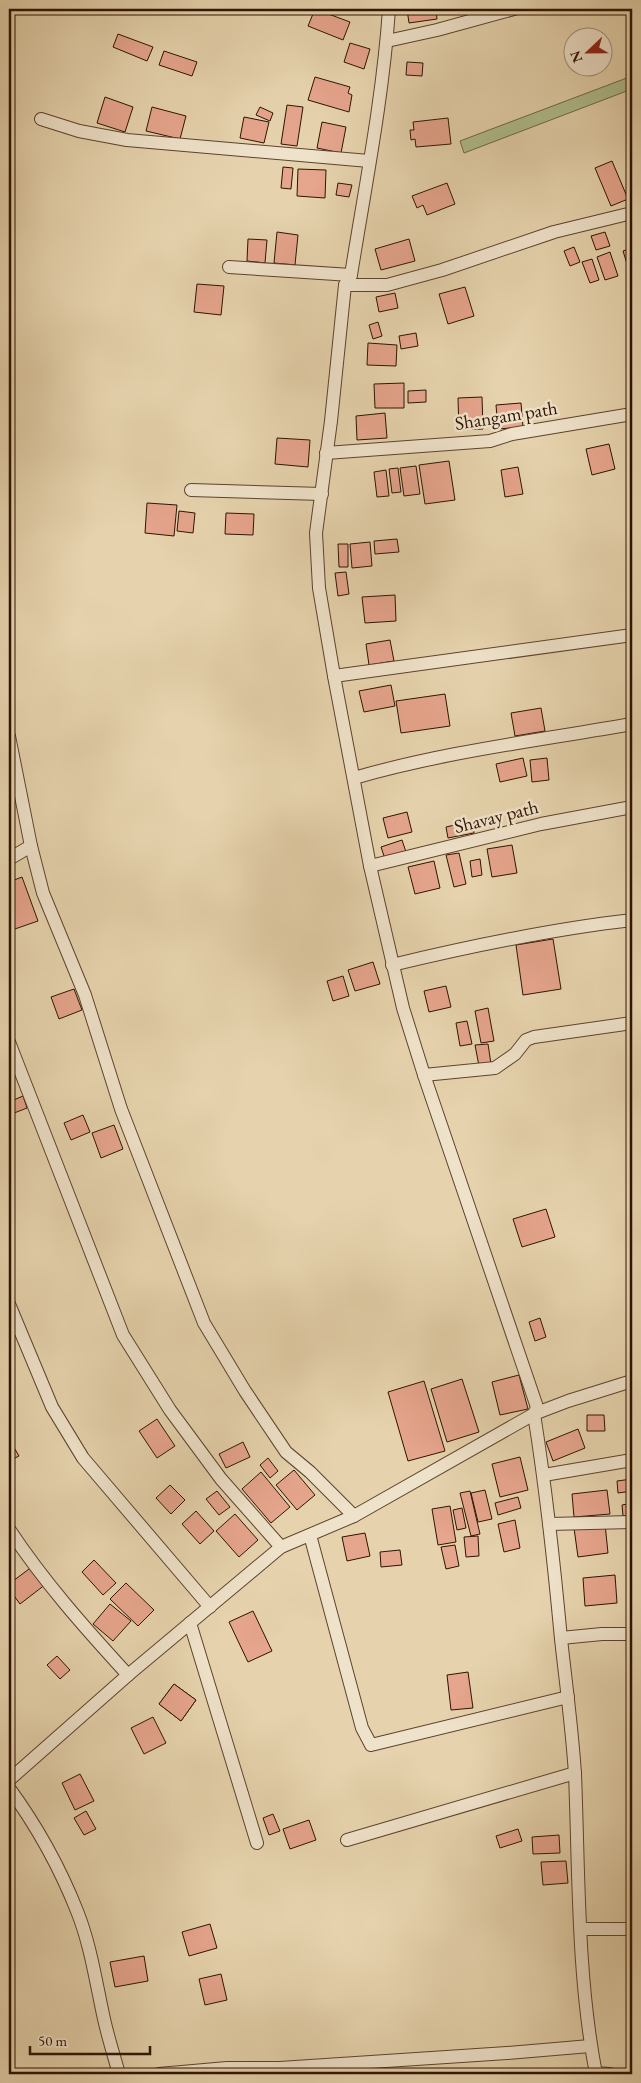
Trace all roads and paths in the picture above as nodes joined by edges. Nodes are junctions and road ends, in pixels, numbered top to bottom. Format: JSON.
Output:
{"nodes":[{"id":1,"x":388,"y":9,"type":"edge"},
{"id":2,"x":514,"y":9,"type":"edge"},
{"id":3,"x":387,"y":41,"type":"junction"},
{"id":4,"x":41,"y":119,"type":"dead end"},
{"id":5,"x":369,"y":161,"type":"junction"},
{"id":6,"x":632,"y":214,"type":"edge"},
{"id":7,"x":229,"y":267,"type":"dead end"},
{"id":8,"x":348,"y":280,"type":"junction"},
{"id":9,"x":632,"y":414,"type":"edge"},
{"id":10,"x":326,"y":452,"type":"junction"},
{"id":11,"x":191,"y":490,"type":"dead end"},
{"id":12,"x":322,"y":494,"type":"junction"},
{"id":13,"x":632,"y":635,"type":"edge"},
{"id":14,"x":334,"y":676,"type":"junction"},
{"id":15,"x":632,"y":724,"type":"edge"},
{"id":16,"x":9,"y":736,"type":"edge"},
{"id":17,"x":354,"y":778,"type":"junction"},
{"id":18,"x":632,"y":807,"type":"edge"},
{"id":19,"x":31,"y":846,"type":"junction"},
{"id":20,"x":9,"y":859,"type":"edge"},
{"id":21,"x":370,"y":866,"type":"junction"},
{"id":22,"x":632,"y":920,"type":"edge"},
{"id":23,"x":392,"y":965,"type":"junction"},
{"id":24,"x":632,"y":1023,"type":"edge"},
{"id":25,"x":9,"y":1042,"type":"edge"},
{"id":26,"x":424,"y":1074,"type":"junction"},
{"id":27,"x":9,"y":1304,"type":"edge"},
{"id":28,"x":632,"y":1381,"type":"edge"},
{"id":29,"x":534,"y":1414,"type":"junction"},
{"id":30,"x":632,"y":1460,"type":"edge"},
{"id":31,"x":544,"y":1475,"type":"junction"},
{"id":32,"x":354,"y":1516,"type":"junction"},
{"id":33,"x":632,"y":1522,"type":"edge"},
{"id":34,"x":549,"y":1524,"type":"junction"},
{"id":35,"x":9,"y":1528,"type":"edge"},
{"id":36,"x":310,"y":1535,"type":"junction"},
{"id":37,"x":281,"y":1547,"type":"junction"},
{"id":38,"x":210,"y":1607,"type":"junction"},
{"id":39,"x":190,"y":1623,"type":"junction"},
{"id":40,"x":632,"y":1634,"type":"edge"},
{"id":41,"x":561,"y":1638,"type":"junction"},
{"id":42,"x":128,"y":1675,"type":"junction"},
{"id":43,"x":568,"y":1697,"type":"junction"},
{"id":44,"x":575,"y":1773,"type":"junction"},
{"id":45,"x":9,"y":1780,"type":"edge"},
{"id":46,"x":9,"y":1788,"type":"edge"},
{"id":47,"x":347,"y":1840,"type":"dead end"},
{"id":48,"x":257,"y":1843,"type":"dead end"},
{"id":49,"x":581,"y":1929,"type":"junction"},
{"id":50,"x":632,"y":1929,"type":"edge"},
{"id":51,"x":590,"y":2046,"type":"junction"},
{"id":52,"x":119,"y":2074,"type":"edge"},
{"id":53,"x":159,"y":2074,"type":"edge"},
{"id":54,"x":595,"y":2074,"type":"edge"},
{"id":55,"x":610,"y":2074,"type":"edge"}],
"edges":[{"from":1,"to":3,"type":"street"},
{"from":2,"to":3,"type":"street"},
{"from":3,"to":5,"type":"street"},
{"from":4,"to":5,"type":"street"},
{"from":5,"to":8,"type":"street"},
{"from":6,"to":8,"type":"street"},
{"from":7,"to":8,"type":"street"},
{"from":8,"to":10,"type":"street"},
{"from":9,"to":10,"type":"street","name":"Shangam path"},
{"from":10,"to":12,"type":"street"},
{"from":11,"to":12,"type":"street"},
{"from":12,"to":14,"type":"street"},
{"from":13,"to":14,"type":"street"},
{"from":14,"to":17,"type":"street"},
{"from":15,"to":17,"type":"street"},
{"from":16,"to":19,"type":"street"},
{"from":17,"to":21,"type":"street"},
{"from":18,"to":21,"type":"street","name":"Shavay path"},
{"from":19,"to":20,"type":"street"},
{"from":19,"to":32,"type":"street"},
{"from":21,"to":23,"type":"street"},
{"from":22,"to":23,"type":"street"},
{"from":23,"to":26,"type":"street"},
{"from":24,"to":26,"type":"street"},
{"from":25,"to":37,"type":"street"},
{"from":26,"to":29,"type":"street"},
{"from":27,"to":38,"type":"street"},
{"from":28,"to":29,"type":"street"},
{"from":29,"to":31,"type":"street"},
{"from":29,"to":32,"type":"street"},
{"from":30,"to":31,"type":"street"},
{"from":31,"to":34,"type":"street"},
{"from":32,"to":36,"type":"street"},
{"from":33,"to":34,"type":"street"},
{"from":34,"to":41,"type":"street"},
{"from":35,"to":42,"type":"street"},
{"from":36,"to":37,"type":"street"},
{"from":36,"to":43,"type":"street"},
{"from":37,"to":38,"type":"street"},
{"from":38,"to":39,"type":"street"},
{"from":39,"to":42,"type":"street"},
{"from":39,"to":48,"type":"street"},
{"from":40,"to":41,"type":"street"},
{"from":41,"to":43,"type":"street"},
{"from":42,"to":45,"type":"street"},
{"from":43,"to":44,"type":"street"},
{"from":44,"to":47,"type":"street"},
{"from":44,"to":49,"type":"street"},
{"from":46,"to":52,"type":"street"},
{"from":49,"to":50,"type":"street"},
{"from":49,"to":51,"type":"street"},
{"from":51,"to":53,"type":"street"},
{"from":51,"to":54,"type":"street"},
{"from":54,"to":55,"type":"street"}]}
